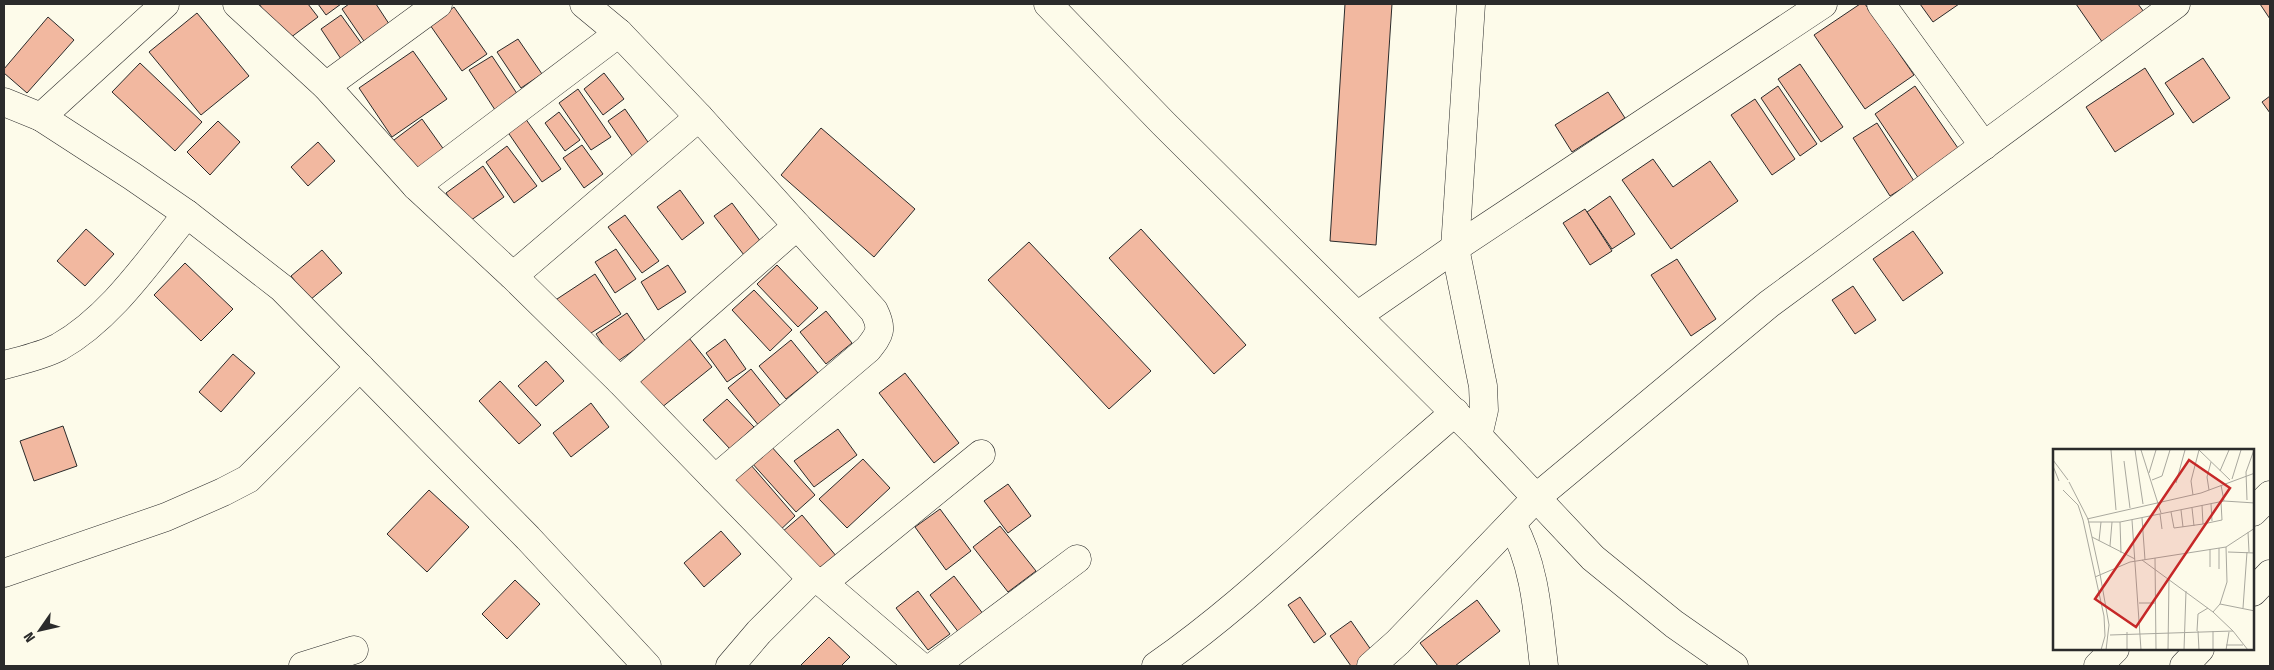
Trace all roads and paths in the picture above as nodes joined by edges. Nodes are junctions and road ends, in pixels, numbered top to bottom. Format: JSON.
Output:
{"nodes":[{"id":1,"x":166,"y":4,"type":"edge"},
{"id":2,"x":237,"y":4,"type":"edge"},
{"id":3,"x":438,"y":4,"type":"edge"},
{"id":4,"x":584,"y":4,"type":"edge"},
{"id":5,"x":1048,"y":4,"type":"edge"},
{"id":6,"x":1471,"y":4,"type":"edge"},
{"id":7,"x":1823,"y":4,"type":"edge"},
{"id":8,"x":1881,"y":4,"type":"edge"},
{"id":9,"x":2176,"y":4,"type":"edge"},
{"id":10,"x":619,"y":33,"type":"junction"},
{"id":11,"x":326,"y":86,"type":"junction"},
{"id":12,"x":4,"y":102,"type":"edge"},
{"id":13,"x":40,"y":117,"type":"junction"},
{"id":14,"x":699,"y":117,"type":"junction"},
{"id":15,"x":1984,"y":146,"type":"junction"},
{"id":16,"x":416,"y":186,"type":"junction"},
{"id":17,"x":187,"y":214,"type":"junction"},
{"id":18,"x":797,"y":226,"type":"junction"},
{"id":19,"x":1455,"y":248,"type":"junction"},
{"id":20,"x":513,"y":276,"type":"junction"},
{"id":21,"x":1357,"y":316,"type":"junction"},
{"id":22,"x":4,"y":366,"type":"edge"},
{"id":23,"x":360,"y":367,"type":"junction"},
{"id":24,"x":620,"y":381,"type":"junction"},
{"id":25,"x":1455,"y":412,"type":"junction"},
{"id":26,"x":1478,"y":436,"type":"junction"},
{"id":27,"x":981,"y":454,"type":"dead end"},
{"id":28,"x":715,"y":479,"type":"junction"},
{"id":29,"x":2270,"y":495,"type":"edge"},
{"id":30,"x":1537,"y":497,"type":"junction"},
{"id":31,"x":2254,"y":511,"type":"edge"},
{"id":32,"x":1512,"y":524,"type":"junction"},
{"id":33,"x":1077,"y":559,"type":"dead end"},
{"id":34,"x":4,"y":573,"type":"edge"},
{"id":35,"x":2270,"y":574,"type":"edge"},
{"id":36,"x":817,"y":581,"type":"junction"},
{"id":37,"x":2254,"y":591,"type":"edge"},
{"id":38,"x":354,"y":650,"type":"dead end"},
{"id":39,"x":2114,"y":650,"type":"edge"},
{"id":40,"x":2199,"y":650,"type":"edge"},
{"id":41,"x":303,"y":666,"type":"edge"},
{"id":42,"x":647,"y":666,"type":"edge"},
{"id":43,"x":730,"y":666,"type":"edge"},
{"id":44,"x":920,"y":666,"type":"edge"},
{"id":45,"x":934,"y":666,"type":"edge"},
{"id":46,"x":1156,"y":666,"type":"edge"},
{"id":47,"x":1371,"y":666,"type":"edge"},
{"id":48,"x":1544,"y":666,"type":"edge"},
{"id":49,"x":1734,"y":666,"type":"edge"},
{"id":50,"x":2098,"y":666,"type":"edge"},
{"id":51,"x":2184,"y":666,"type":"edge"}],
"edges":[{"from":1,"to":13,"type":"street"},
{"from":2,"to":11,"type":"street"},
{"from":3,"to":11,"type":"street"},
{"from":4,"to":10,"type":"street"},
{"from":5,"to":21,"type":"street"},
{"from":6,"to":19,"type":"street"},
{"from":7,"to":19,"type":"street"},
{"from":8,"to":15,"type":"street"},
{"from":9,"to":15,"type":"street"},
{"from":10,"to":14,"type":"street"},
{"from":10,"to":16,"type":"street"},
{"from":11,"to":16,"type":"street"},
{"from":12,"to":13,"type":"street"},
{"from":13,"to":17,"type":"street"},
{"from":14,"to":18,"type":"street"},
{"from":14,"to":20,"type":"street"},
{"from":15,"to":30,"type":"street"},
{"from":16,"to":20,"type":"street"},
{"from":17,"to":22,"type":"street"},
{"from":17,"to":23,"type":"street"},
{"from":18,"to":24,"type":"street"},
{"from":18,"to":28,"type":"street"},
{"from":19,"to":21,"type":"street"},
{"from":19,"to":26,"type":"street"},
{"from":20,"to":24,"type":"street"},
{"from":21,"to":25,"type":"street"},
{"from":23,"to":34,"type":"street"},
{"from":23,"to":42,"type":"street"},
{"from":24,"to":28,"type":"street"},
{"from":25,"to":26,"type":"street"},
{"from":25,"to":46,"type":"street"},
{"from":26,"to":30,"type":"street"},
{"from":27,"to":36,"type":"street"},
{"from":28,"to":36,"type":"street"},
{"from":29,"to":31,"type":"street"},
{"from":30,"to":32,"type":"street"},
{"from":30,"to":49,"type":"street"},
{"from":32,"to":47,"type":"street"},
{"from":32,"to":48,"type":"street"},
{"from":33,"to":45,"type":"street"},
{"from":35,"to":37,"type":"street"},
{"from":36,"to":43,"type":"street"},
{"from":36,"to":44,"type":"street"},
{"from":38,"to":41,"type":"street"},
{"from":39,"to":50,"type":"street"},
{"from":40,"to":51,"type":"street"}]}
